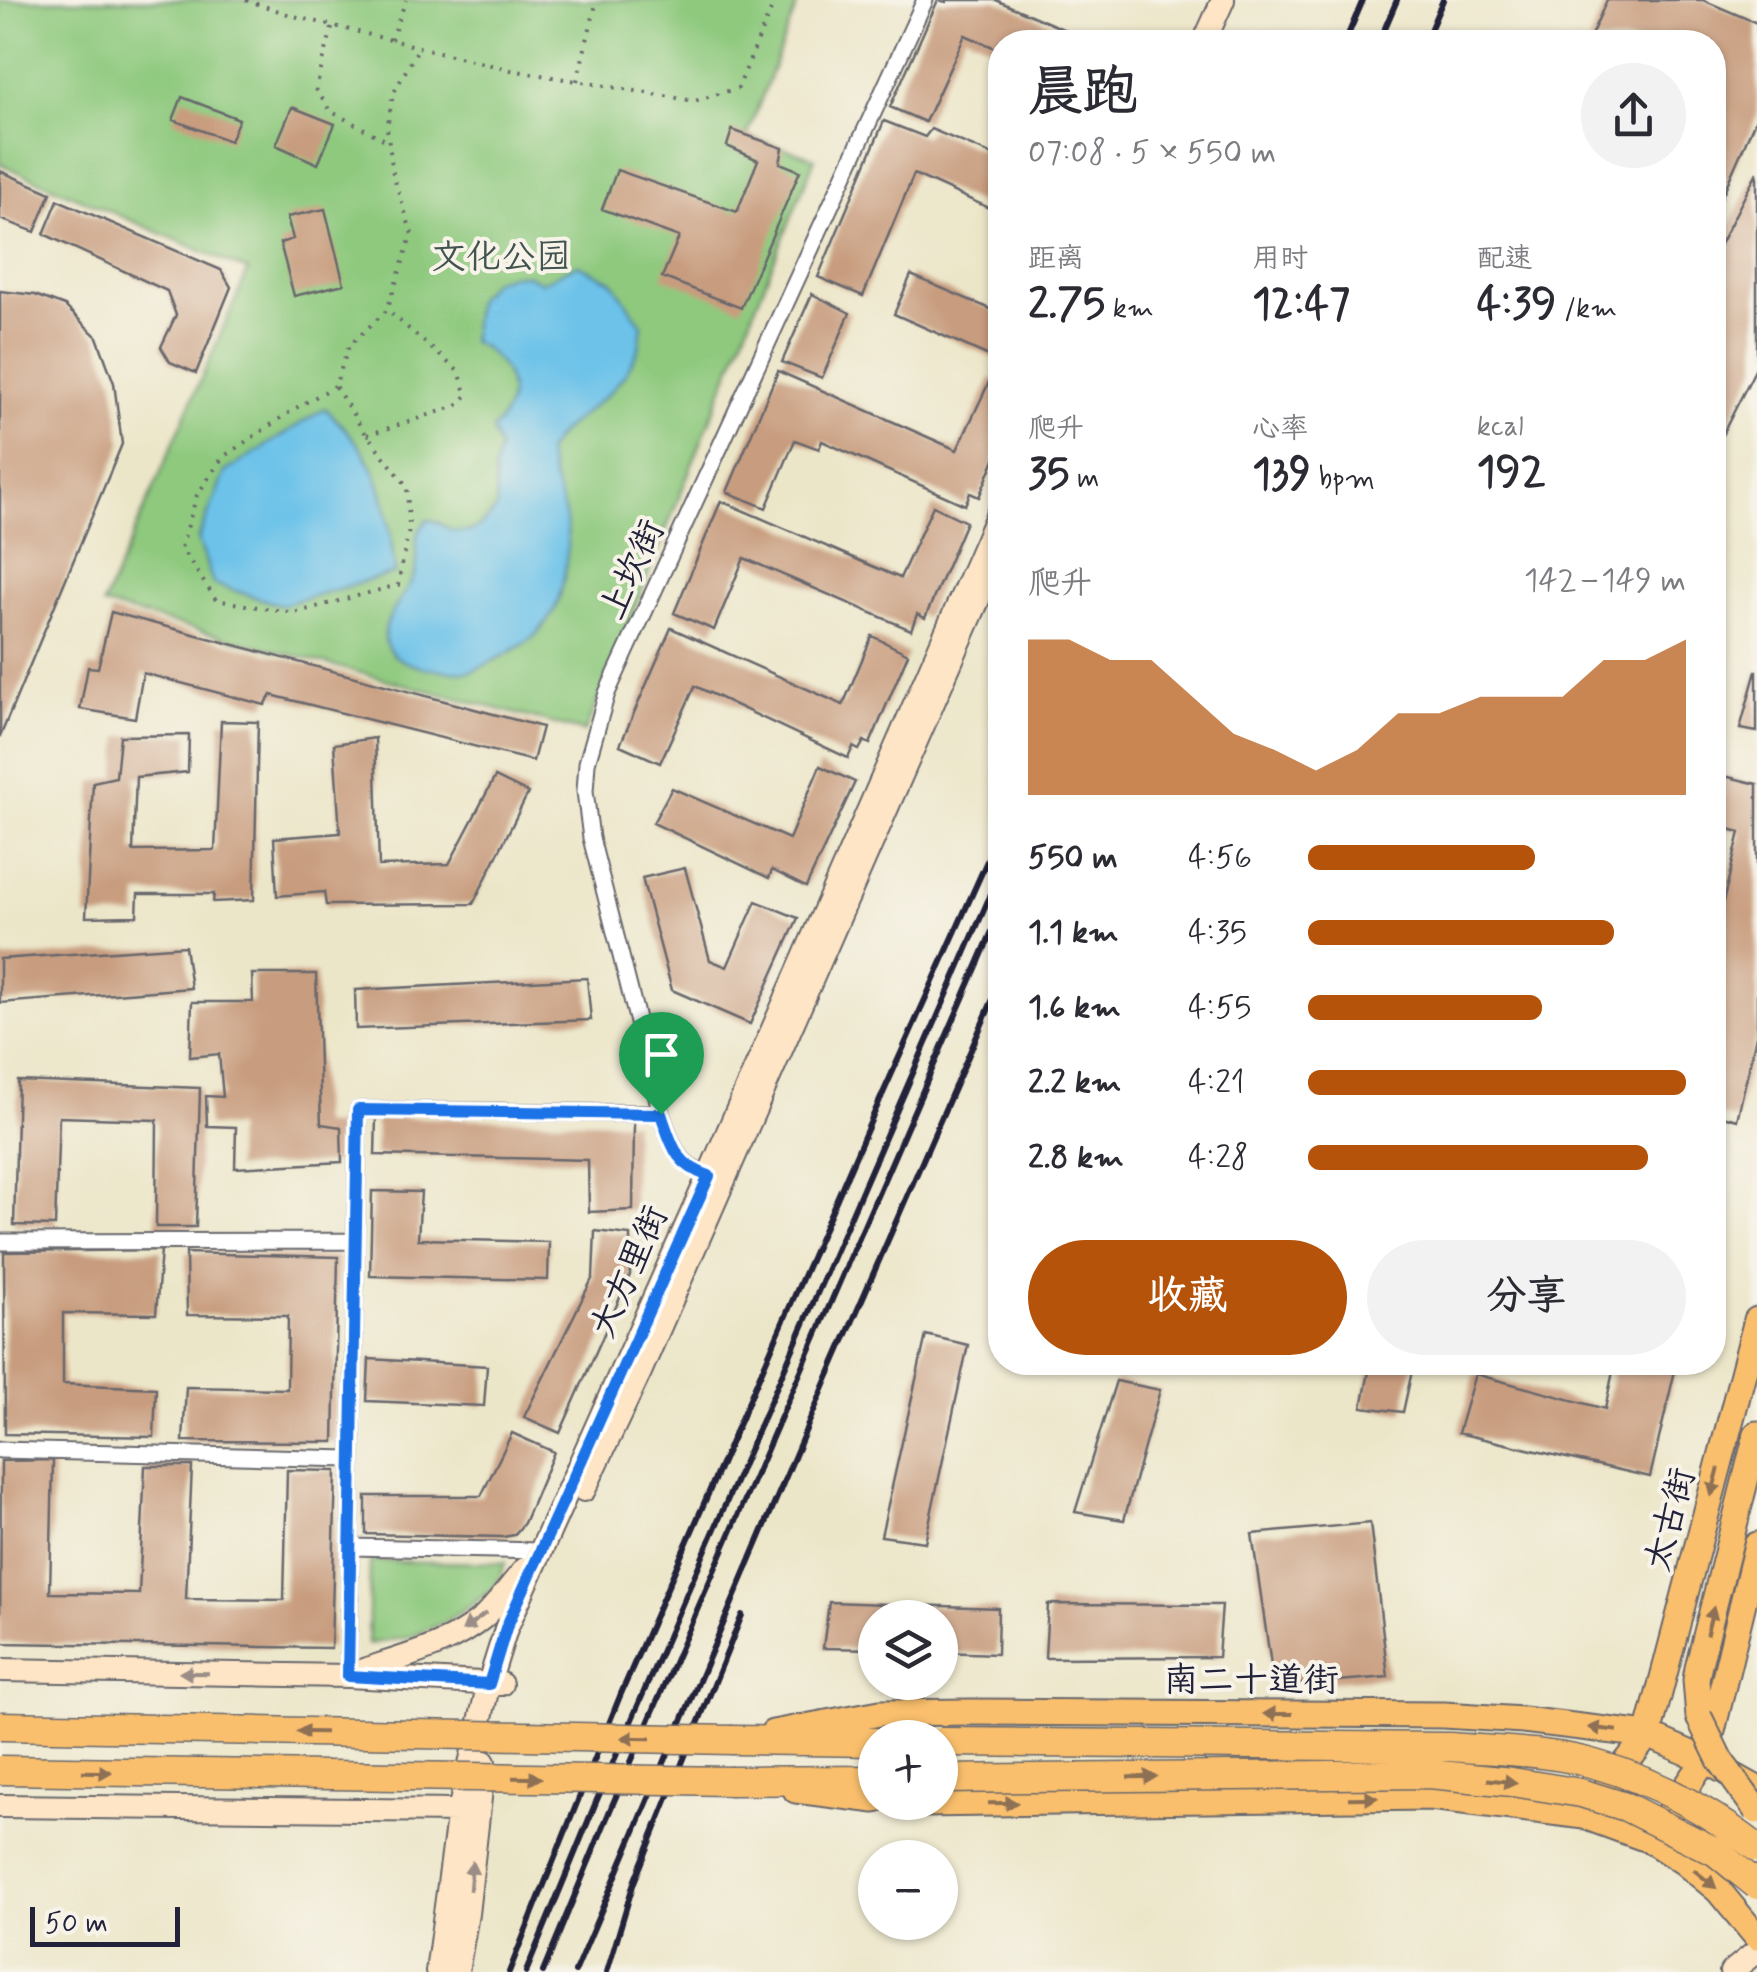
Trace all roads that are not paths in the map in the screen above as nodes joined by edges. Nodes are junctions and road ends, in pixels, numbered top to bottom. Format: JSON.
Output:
{"nodes":[{"id":1,"x":925,"y":0,"type":"edge"},
{"id":2,"x":1222,"y":0,"type":"edge"},
{"id":3,"x":1236,"y":0,"type":"edge"},
{"id":4,"x":1209,"y":30,"type":"edge"},
{"id":5,"x":1223,"y":30,"type":"edge"},
{"id":6,"x":988,"y":537,"type":"edge"},
{"id":7,"x":988,"y":575,"type":"edge"},
{"id":8,"x":661,"y":1114,"type":"junction"},
{"id":9,"x":709,"y":1176,"type":"junction"},
{"id":10,"x":354,"y":1241,"type":"junction"},
{"id":11,"x":0,"y":1242,"type":"edge"},
{"id":12,"x":1757,"y":1320,"type":"edge"},
{"id":13,"x":1757,"y":1434,"type":"edge"},
{"id":14,"x":0,"y":1450,"type":"edge"},
{"id":15,"x":350,"y":1460,"type":"junction"},
{"id":16,"x":1757,"y":1545,"type":"edge"},
{"id":17,"x":350,"y":1548,"type":"junction"},
{"id":18,"x":540,"y":1551,"type":"junction"},
{"id":19,"x":0,"y":1670,"type":"edge"},
{"id":20,"x":348,"y":1676,"type":"junction"},
{"id":21,"x":495,"y":1684,"type":"junction"},
{"id":22,"x":0,"y":1726,"type":"edge"},
{"id":23,"x":1648,"y":1735,"type":"junction"},
{"id":24,"x":733,"y":1740,"type":"junction"},
{"id":25,"x":858,"y":1742,"type":"edge"},
{"id":26,"x":958,"y":1742,"type":"edge"},
{"id":27,"x":1705,"y":1760,"type":"junction"},
{"id":28,"x":0,"y":1770,"type":"edge"},
{"id":29,"x":958,"y":1779,"type":"edge"},
{"id":30,"x":858,"y":1780,"type":"edge"},
{"id":31,"x":732,"y":1781,"type":"junction"},
{"id":32,"x":1757,"y":1789,"type":"edge"},
{"id":33,"x":858,"y":1798,"type":"edge"},
{"id":34,"x":958,"y":1804,"type":"edge"},
{"id":35,"x":0,"y":1806,"type":"edge"},
{"id":36,"x":1757,"y":1810,"type":"edge"},
{"id":37,"x":459,"y":1811,"type":"junction"},
{"id":38,"x":1584,"y":1816,"type":"junction"},
{"id":39,"x":1650,"y":1840,"type":"junction"},
{"id":40,"x":1757,"y":1848,"type":"edge"},
{"id":41,"x":1757,"y":1886,"type":"edge"},
{"id":42,"x":1757,"y":1937,"type":"edge"},
{"id":43,"x":1757,"y":1951,"type":"edge"},
{"id":44,"x":437,"y":1972,"type":"edge"},
{"id":45,"x":457,"y":1972,"type":"edge"},
{"id":46,"x":1731,"y":1972,"type":"edge"}],
"edges":[{"from":1,"to":8,"type":"street","name":"上坎街"},
{"from":2,"to":4,"type":"main road"},
{"from":3,"to":5,"type":"main road"},
{"from":6,"to":9,"type":"main road","name":"大方里街"},
{"from":7,"to":21,"type":"main road","name":"大方里街"},
{"from":8,"to":9,"type":"street","name":"上坎街"},
{"from":8,"to":10,"type":"street"},
{"from":9,"to":18,"type":"main road","name":"大方里街"},
{"from":10,"to":11,"type":"street"},
{"from":10,"to":15,"type":"street"},
{"from":12,"to":23,"type":"main road","name":"太古街","one_way":true},
{"from":36,"to":13,"type":"main road","name":"太古街","one_way":true,"bridge":true},
{"from":14,"to":15,"type":"street"},
{"from":15,"to":17,"type":"street"},
{"from":16,"to":27,"type":"main road"},
{"from":17,"to":18,"type":"street"},
{"from":17,"to":20,"type":"street"},
{"from":18,"to":20,"type":"main road","one_way":true},
{"from":18,"to":21,"type":"main road","name":"大方里街"},
{"from":20,"to":19,"type":"main road","one_way":true},
{"from":20,"to":21,"type":"main road"},
{"from":21,"to":37,"type":"main road","name":"大方里街"},
{"from":45,"to":21,"type":"main road","name":"大方里街","one_way":true},
{"from":24,"to":22,"type":"highway","one_way":true,"bridge":true},
{"from":23,"to":24,"type":"main road","name":"南二十道街","one_way":true},
{"from":23,"to":27,"type":"main road","name":"南二十道街"},
{"from":23,"to":38,"type":"main road"},
{"from":24,"to":25,"type":"highway"},
{"from":26,"to":40,"type":"highway","bridge":true},
{"from":27,"to":32,"type":"main road","name":"南二十道街"},
{"from":27,"to":39,"type":"main road"},
{"from":28,"to":31,"type":"highway","one_way":true,"bridge":true},
{"from":29,"to":41,"type":"highway","one_way":true,"bridge":true},
{"from":30,"to":31,"type":"highway"},
{"from":31,"to":33,"type":"main road"},
{"from":34,"to":38,"type":"main road","one_way":true},
{"from":35,"to":37,"type":"main road"},
{"from":37,"to":44,"type":"main road","name":"大方里街"},
{"from":38,"to":39,"type":"main road"},
{"from":39,"to":42,"type":"main road","one_way":true},
{"from":43,"to":46,"type":"main road"}]}
